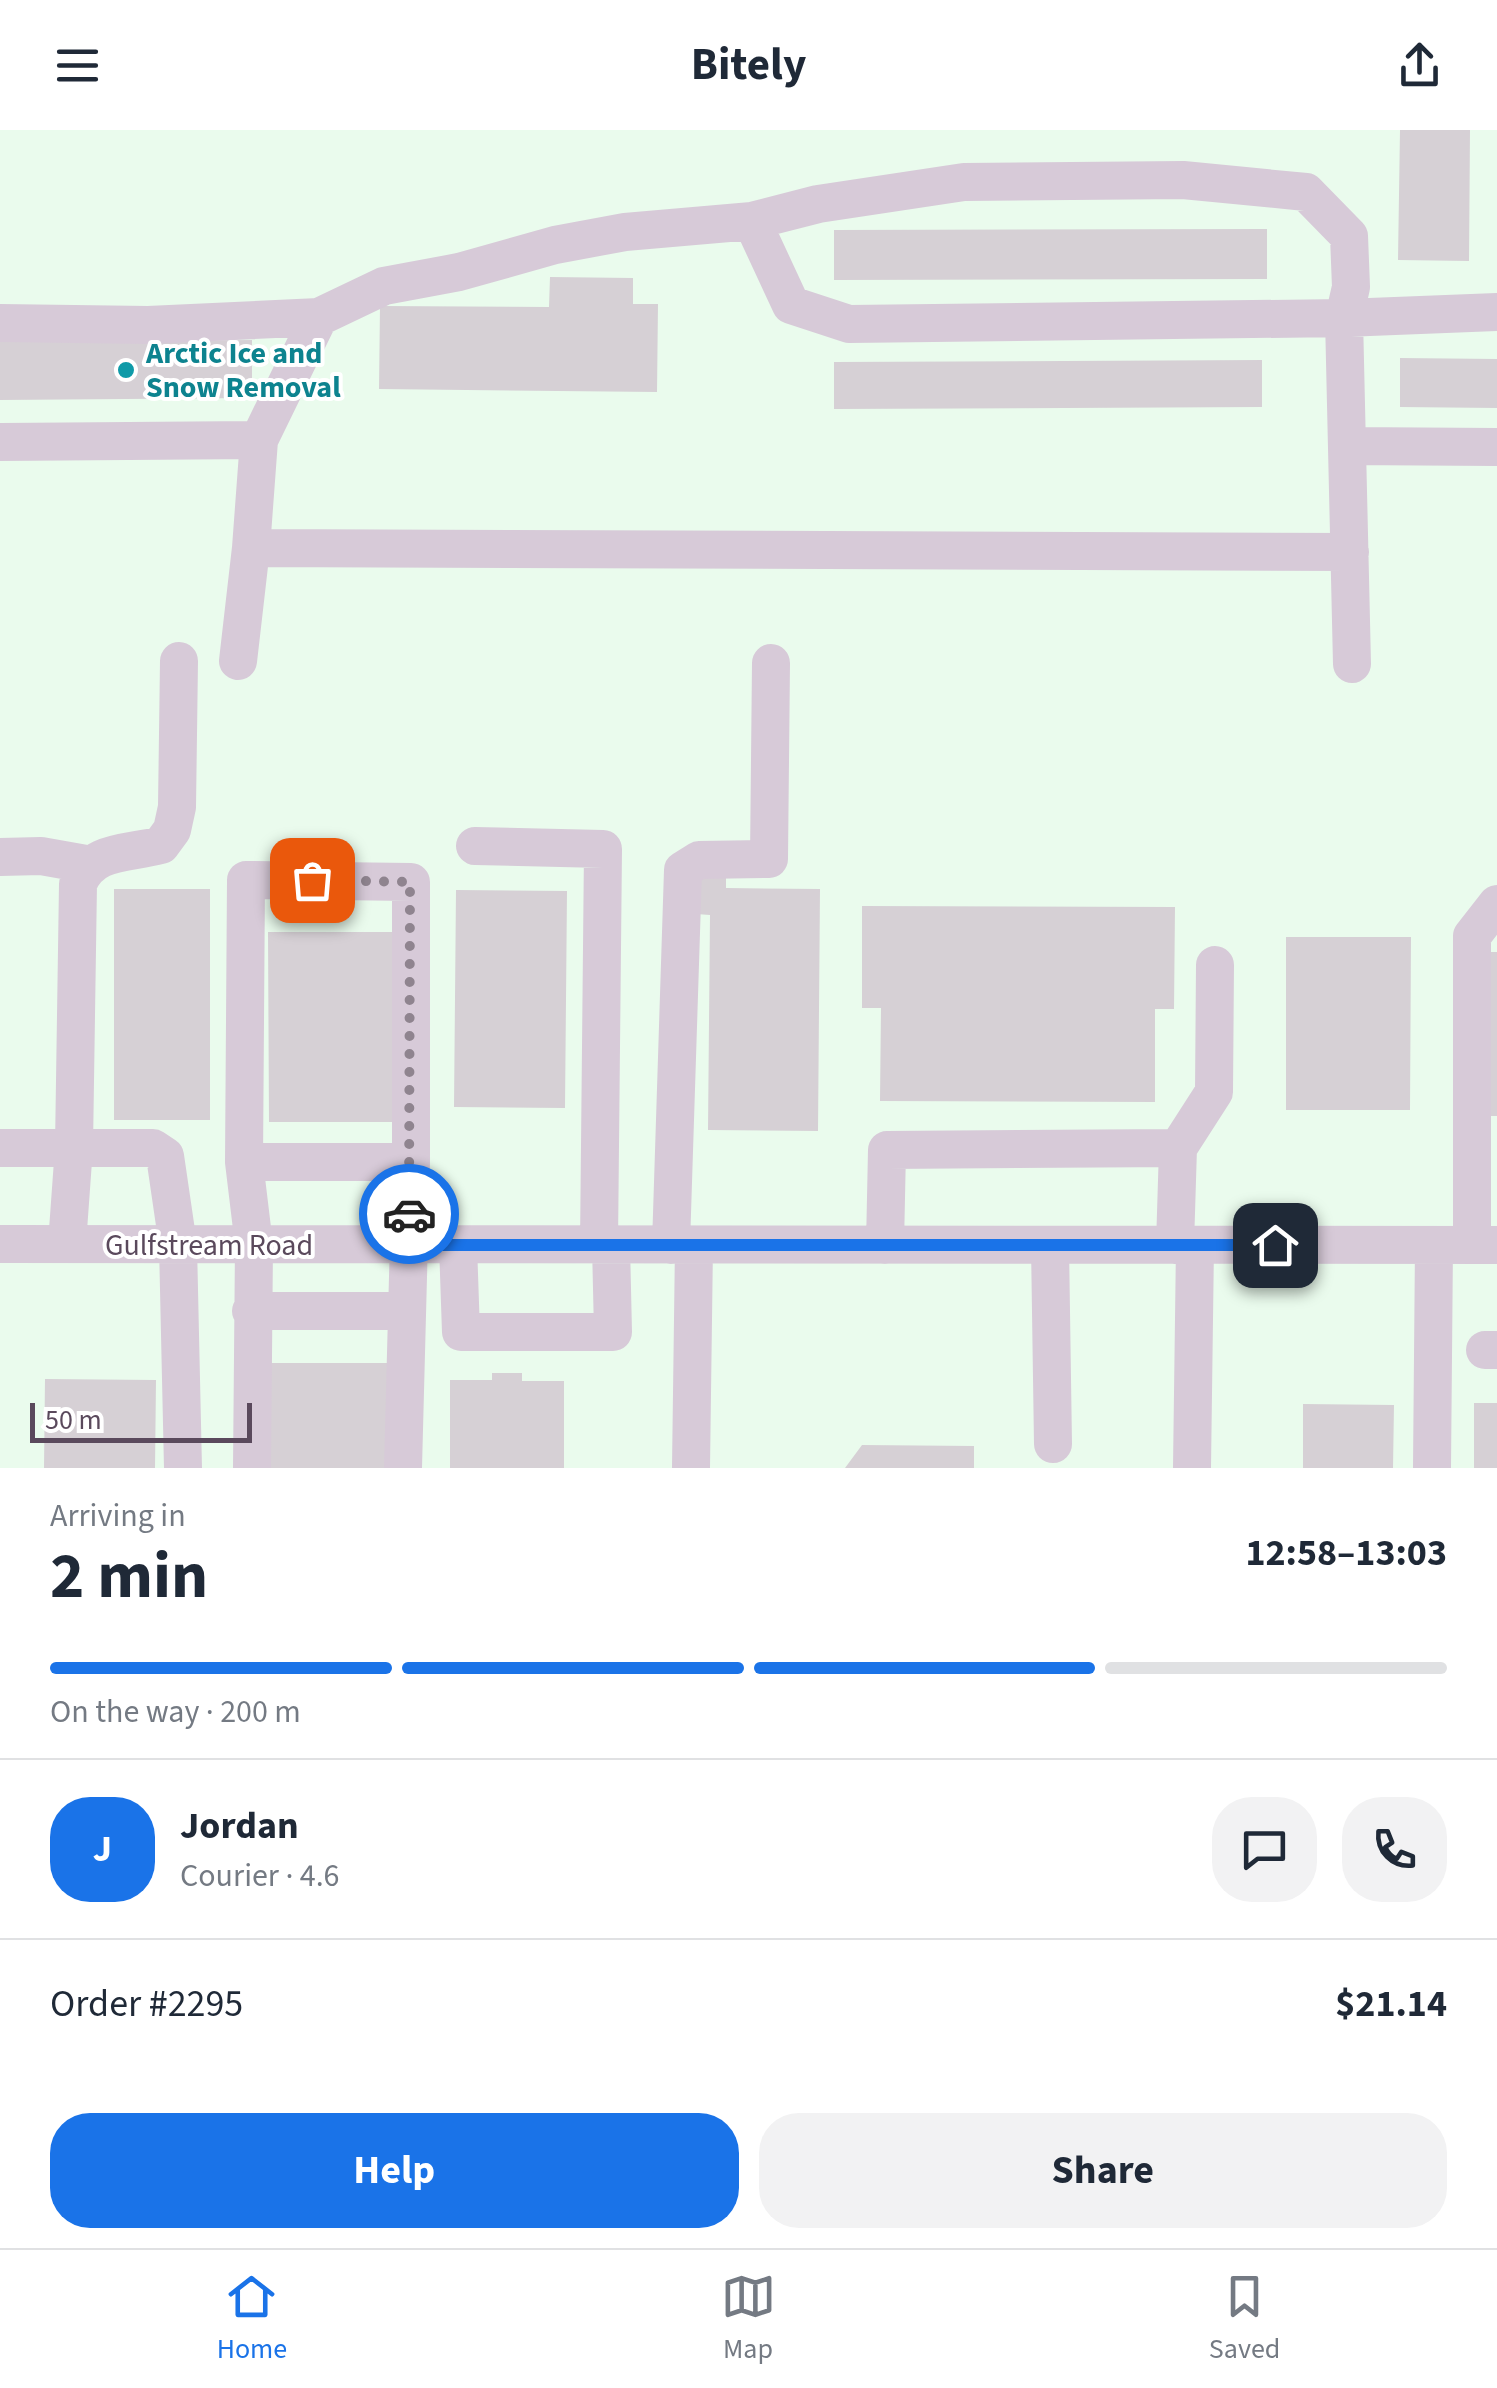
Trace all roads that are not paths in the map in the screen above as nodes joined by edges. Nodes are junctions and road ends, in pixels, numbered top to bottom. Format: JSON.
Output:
{"nodes":[{"id":1,"x":752,"y":221,"type":"junction"},
{"id":2,"x":1497,"y":312,"type":"edge"},
{"id":3,"x":319,"y":317,"type":"junction"},
{"id":4,"x":1344,"y":318,"type":"junction"},
{"id":5,"x":0,"y":323,"type":"edge"},
{"id":6,"x":259,"y":440,"type":"junction"},
{"id":7,"x":0,"y":442,"type":"edge"},
{"id":8,"x":1347,"y":446,"type":"junction"},
{"id":9,"x":1497,"y":447,"type":"edge"},
{"id":10,"x":252,"y":548,"type":"junction"},
{"id":11,"x":1350,"y":552,"type":"junction"},
{"id":12,"x":179,"y":660,"type":"dead end"},
{"id":13,"x":238,"y":660,"type":"dead end"},
{"id":14,"x":770,"y":662,"type":"dead end"},
{"id":15,"x":1352,"y":664,"type":"dead end"},
{"id":16,"x":475,"y":846,"type":"dead end"},
{"id":17,"x":0,"y":857,"type":"edge"},
{"id":18,"x":86,"y":864,"type":"junction"},
{"id":19,"x":1497,"y":904,"type":"edge"},
{"id":20,"x":1214,"y":965,"type":"dead end"},
{"id":21,"x":74,"y":1146,"type":"junction"},
{"id":22,"x":0,"y":1148,"type":"edge"},
{"id":23,"x":1178,"y":1148,"type":"junction"},
{"id":24,"x":244,"y":1162,"type":"junction"},
{"id":25,"x":410,"y":1162,"type":"junction"},
{"id":26,"x":0,"y":1244,"type":"edge"},
{"id":27,"x":66,"y":1244,"type":"junction"},
{"id":28,"x":178,"y":1245,"type":"junction"},
{"id":29,"x":254,"y":1245,"type":"junction"},
{"id":30,"x":409,"y":1245,"type":"junction"},
{"id":31,"x":458,"y":1245,"type":"junction"},
{"id":32,"x":605,"y":1245,"type":"junction"},
{"id":33,"x":682,"y":1245,"type":"junction"},
{"id":34,"x":885,"y":1245,"type":"junction"},
{"id":35,"x":1050,"y":1245,"type":"junction"},
{"id":36,"x":1185,"y":1245,"type":"junction"},
{"id":37,"x":1434,"y":1246,"type":"junction"},
{"id":38,"x":1485,"y":1246,"type":"edge"},
{"id":39,"x":251,"y":1311,"type":"junction"},
{"id":40,"x":404,"y":1311,"type":"junction"},
{"id":41,"x":1053,"y":1444,"type":"dead end"},
{"id":42,"x":183,"y":1468,"type":"edge"},
{"id":43,"x":252,"y":1468,"type":"edge"},
{"id":44,"x":403,"y":1468,"type":"edge"},
{"id":45,"x":691,"y":1468,"type":"edge"},
{"id":46,"x":1192,"y":1468,"type":"edge"},
{"id":47,"x":1432,"y":1468,"type":"edge"}],
"edges":[{"from":1,"to":3,"type":"street"},
{"from":1,"to":4,"type":"street"},
{"from":1,"to":4,"type":"street"},
{"from":2,"to":4,"type":"street"},
{"from":3,"to":5,"type":"street"},
{"from":3,"to":6,"type":"street"},
{"from":4,"to":8,"type":"street"},
{"from":6,"to":7,"type":"street"},
{"from":6,"to":10,"type":"street"},
{"from":8,"to":9,"type":"street"},
{"from":8,"to":11,"type":"street"},
{"from":10,"to":11,"type":"street"},
{"from":10,"to":13,"type":"street"},
{"from":11,"to":15,"type":"street"},
{"from":12,"to":18,"type":"street"},
{"from":14,"to":33,"type":"street"},
{"from":16,"to":32,"type":"street"},
{"from":17,"to":18,"type":"street"},
{"from":18,"to":21,"type":"street"},
{"from":19,"to":38,"type":"street"},
{"from":20,"to":23,"type":"street"},
{"from":21,"to":22,"type":"street"},
{"from":21,"to":27,"type":"street"},
{"from":21,"to":28,"type":"street"},
{"from":23,"to":34,"type":"street"},
{"from":23,"to":36,"type":"street"},
{"from":24,"to":25,"type":"street"},
{"from":24,"to":25,"type":"street"},
{"from":24,"to":29,"type":"street"},
{"from":25,"to":30,"type":"street"},
{"from":26,"to":27,"type":"street","name":"Gulfstream Road"},
{"from":27,"to":28,"type":"street","name":"Gulfstream Road"},
{"from":28,"to":29,"type":"street","name":"Gulfstream Road"},
{"from":28,"to":42,"type":"street"},
{"from":29,"to":30,"type":"street","name":"Gulfstream Road"},
{"from":29,"to":39,"type":"street"},
{"from":30,"to":31,"type":"street","name":"Gulfstream Road"},
{"from":30,"to":40,"type":"street"},
{"from":31,"to":32,"type":"street","name":"Gulfstream Road"},
{"from":31,"to":32,"type":"street"},
{"from":32,"to":33,"type":"street","name":"Gulfstream Road"},
{"from":33,"to":34,"type":"street","name":"Gulfstream Road"},
{"from":33,"to":45,"type":"street"},
{"from":34,"to":35,"type":"street","name":"Gulfstream Road"},
{"from":35,"to":36,"type":"street","name":"Gulfstream Road"},
{"from":35,"to":41,"type":"street"},
{"from":36,"to":37,"type":"street","name":"Gulfstream Road"},
{"from":36,"to":46,"type":"street"},
{"from":37,"to":38,"type":"street","name":"Gulfstream Road"},
{"from":37,"to":47,"type":"street"},
{"from":39,"to":40,"type":"street"},
{"from":39,"to":43,"type":"street"},
{"from":40,"to":44,"type":"street"}]}
